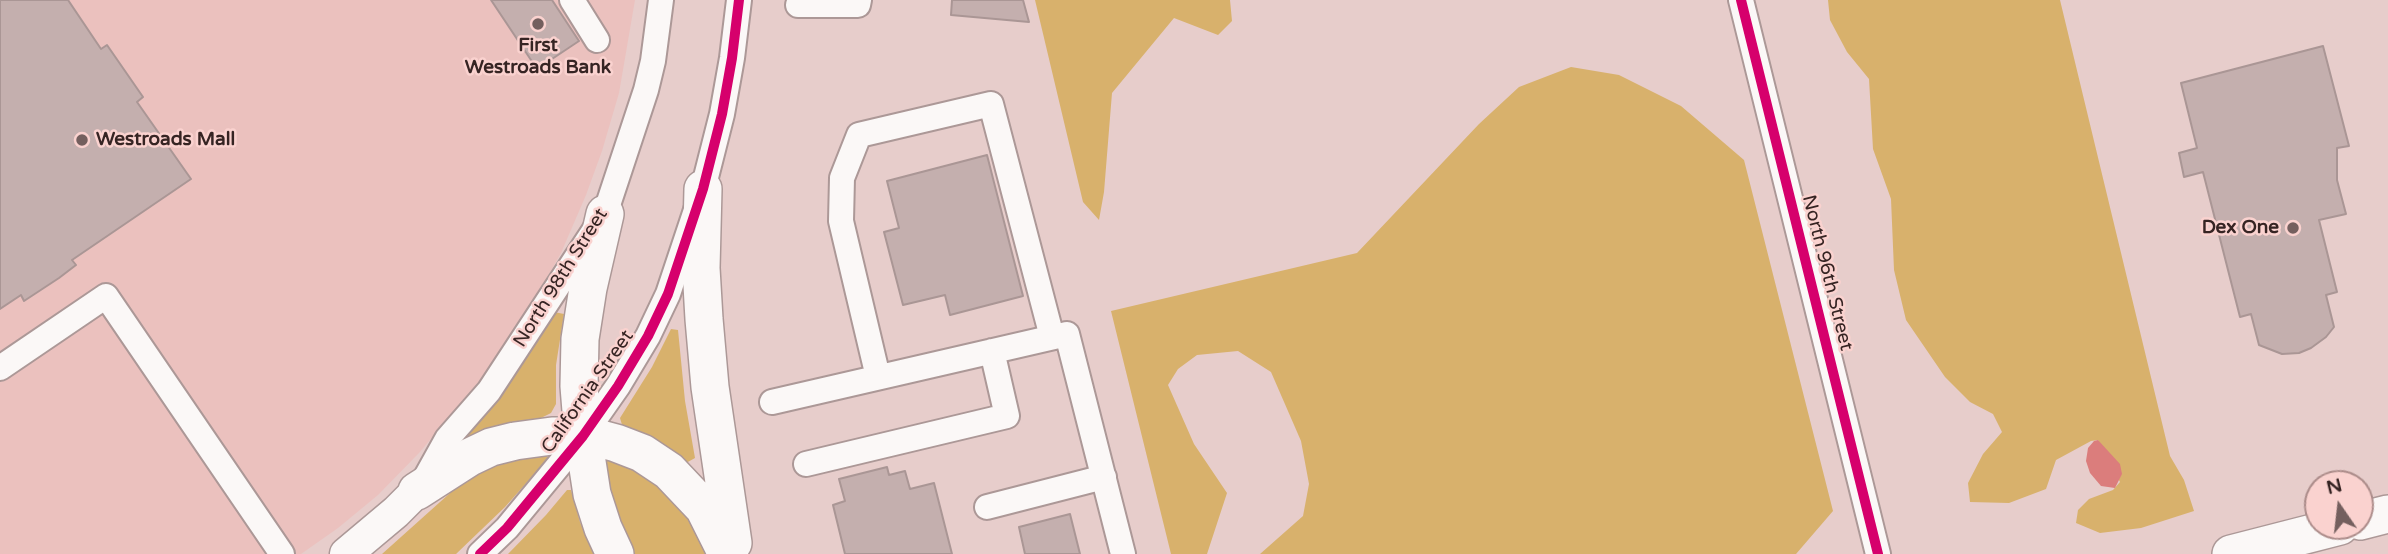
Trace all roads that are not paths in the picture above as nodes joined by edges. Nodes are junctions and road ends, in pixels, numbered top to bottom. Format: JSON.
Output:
{"nodes":[{"id":1,"x":572,"y":0,"type":"edge"},
{"id":2,"x":661,"y":0,"type":"edge"},
{"id":3,"x":739,"y":0,"type":"edge"},
{"id":4,"x":859,"y":0,"type":"edge"},
{"id":5,"x":1741,"y":0,"type":"edge"},
{"id":6,"x":799,"y":5,"type":"dead end"},
{"id":7,"x":597,"y":40,"type":"dead end"},
{"id":8,"x":704,"y":189,"type":"junction"},
{"id":9,"x":605,"y":214,"type":"junction"},
{"id":10,"x":1052,"y":337,"type":"junction"},
{"id":11,"x":992,"y":351,"type":"junction"},
{"id":12,"x":0,"y":368,"type":"edge"},
{"id":13,"x":878,"y":377,"type":"junction"},
{"id":14,"x":772,"y":402,"type":"dead end"},
{"id":15,"x":583,"y":436,"type":"junction"},
{"id":16,"x":806,"y":464,"type":"dead end"},
{"id":17,"x":1104,"y":477,"type":"junction"},
{"id":18,"x":417,"y":491,"type":"junction"},
{"id":19,"x":987,"y":507,"type":"dead end"},
{"id":20,"x":2304,"y":535,"type":"edge"},
{"id":21,"x":282,"y":554,"type":"edge"},
{"id":22,"x":346,"y":554,"type":"edge"},
{"id":23,"x":480,"y":554,"type":"edge"},
{"id":24,"x":615,"y":554,"type":"edge"},
{"id":25,"x":727,"y":554,"type":"edge"},
{"id":26,"x":735,"y":554,"type":"edge"},
{"id":27,"x":1124,"y":554,"type":"edge"},
{"id":28,"x":1878,"y":554,"type":"edge"},
{"id":29,"x":2231,"y":554,"type":"edge"}],
"edges":[{"from":1,"to":7,"type":"street"},
{"from":2,"to":9,"type":"street","name":"North 98th Street"},
{"from":3,"to":8,"type":"street"},
{"from":4,"to":6,"type":"street"},
{"from":5,"to":28,"type":"street","name":"North 96th Street"},
{"from":8,"to":15,"type":"street","name":"California Street"},
{"from":8,"to":26,"type":"highway"},
{"from":9,"to":15,"type":"highway"},
{"from":9,"to":18,"type":"street","name":"North 98th Street"},
{"from":10,"to":11,"type":"street"},
{"from":10,"to":13,"type":"street"},
{"from":10,"to":17,"type":"street"},
{"from":11,"to":13,"type":"street"},
{"from":11,"to":16,"type":"street"},
{"from":12,"to":21,"type":"street"},
{"from":13,"to":14,"type":"street"},
{"from":15,"to":18,"type":"highway"},
{"from":15,"to":23,"type":"street","name":"California Street"},
{"from":15,"to":24,"type":"highway"},
{"from":15,"to":25,"type":"highway"},
{"from":17,"to":19,"type":"street"},
{"from":17,"to":27,"type":"street"},
{"from":18,"to":22,"type":"main road"},
{"from":20,"to":29,"type":"highway"}]}
